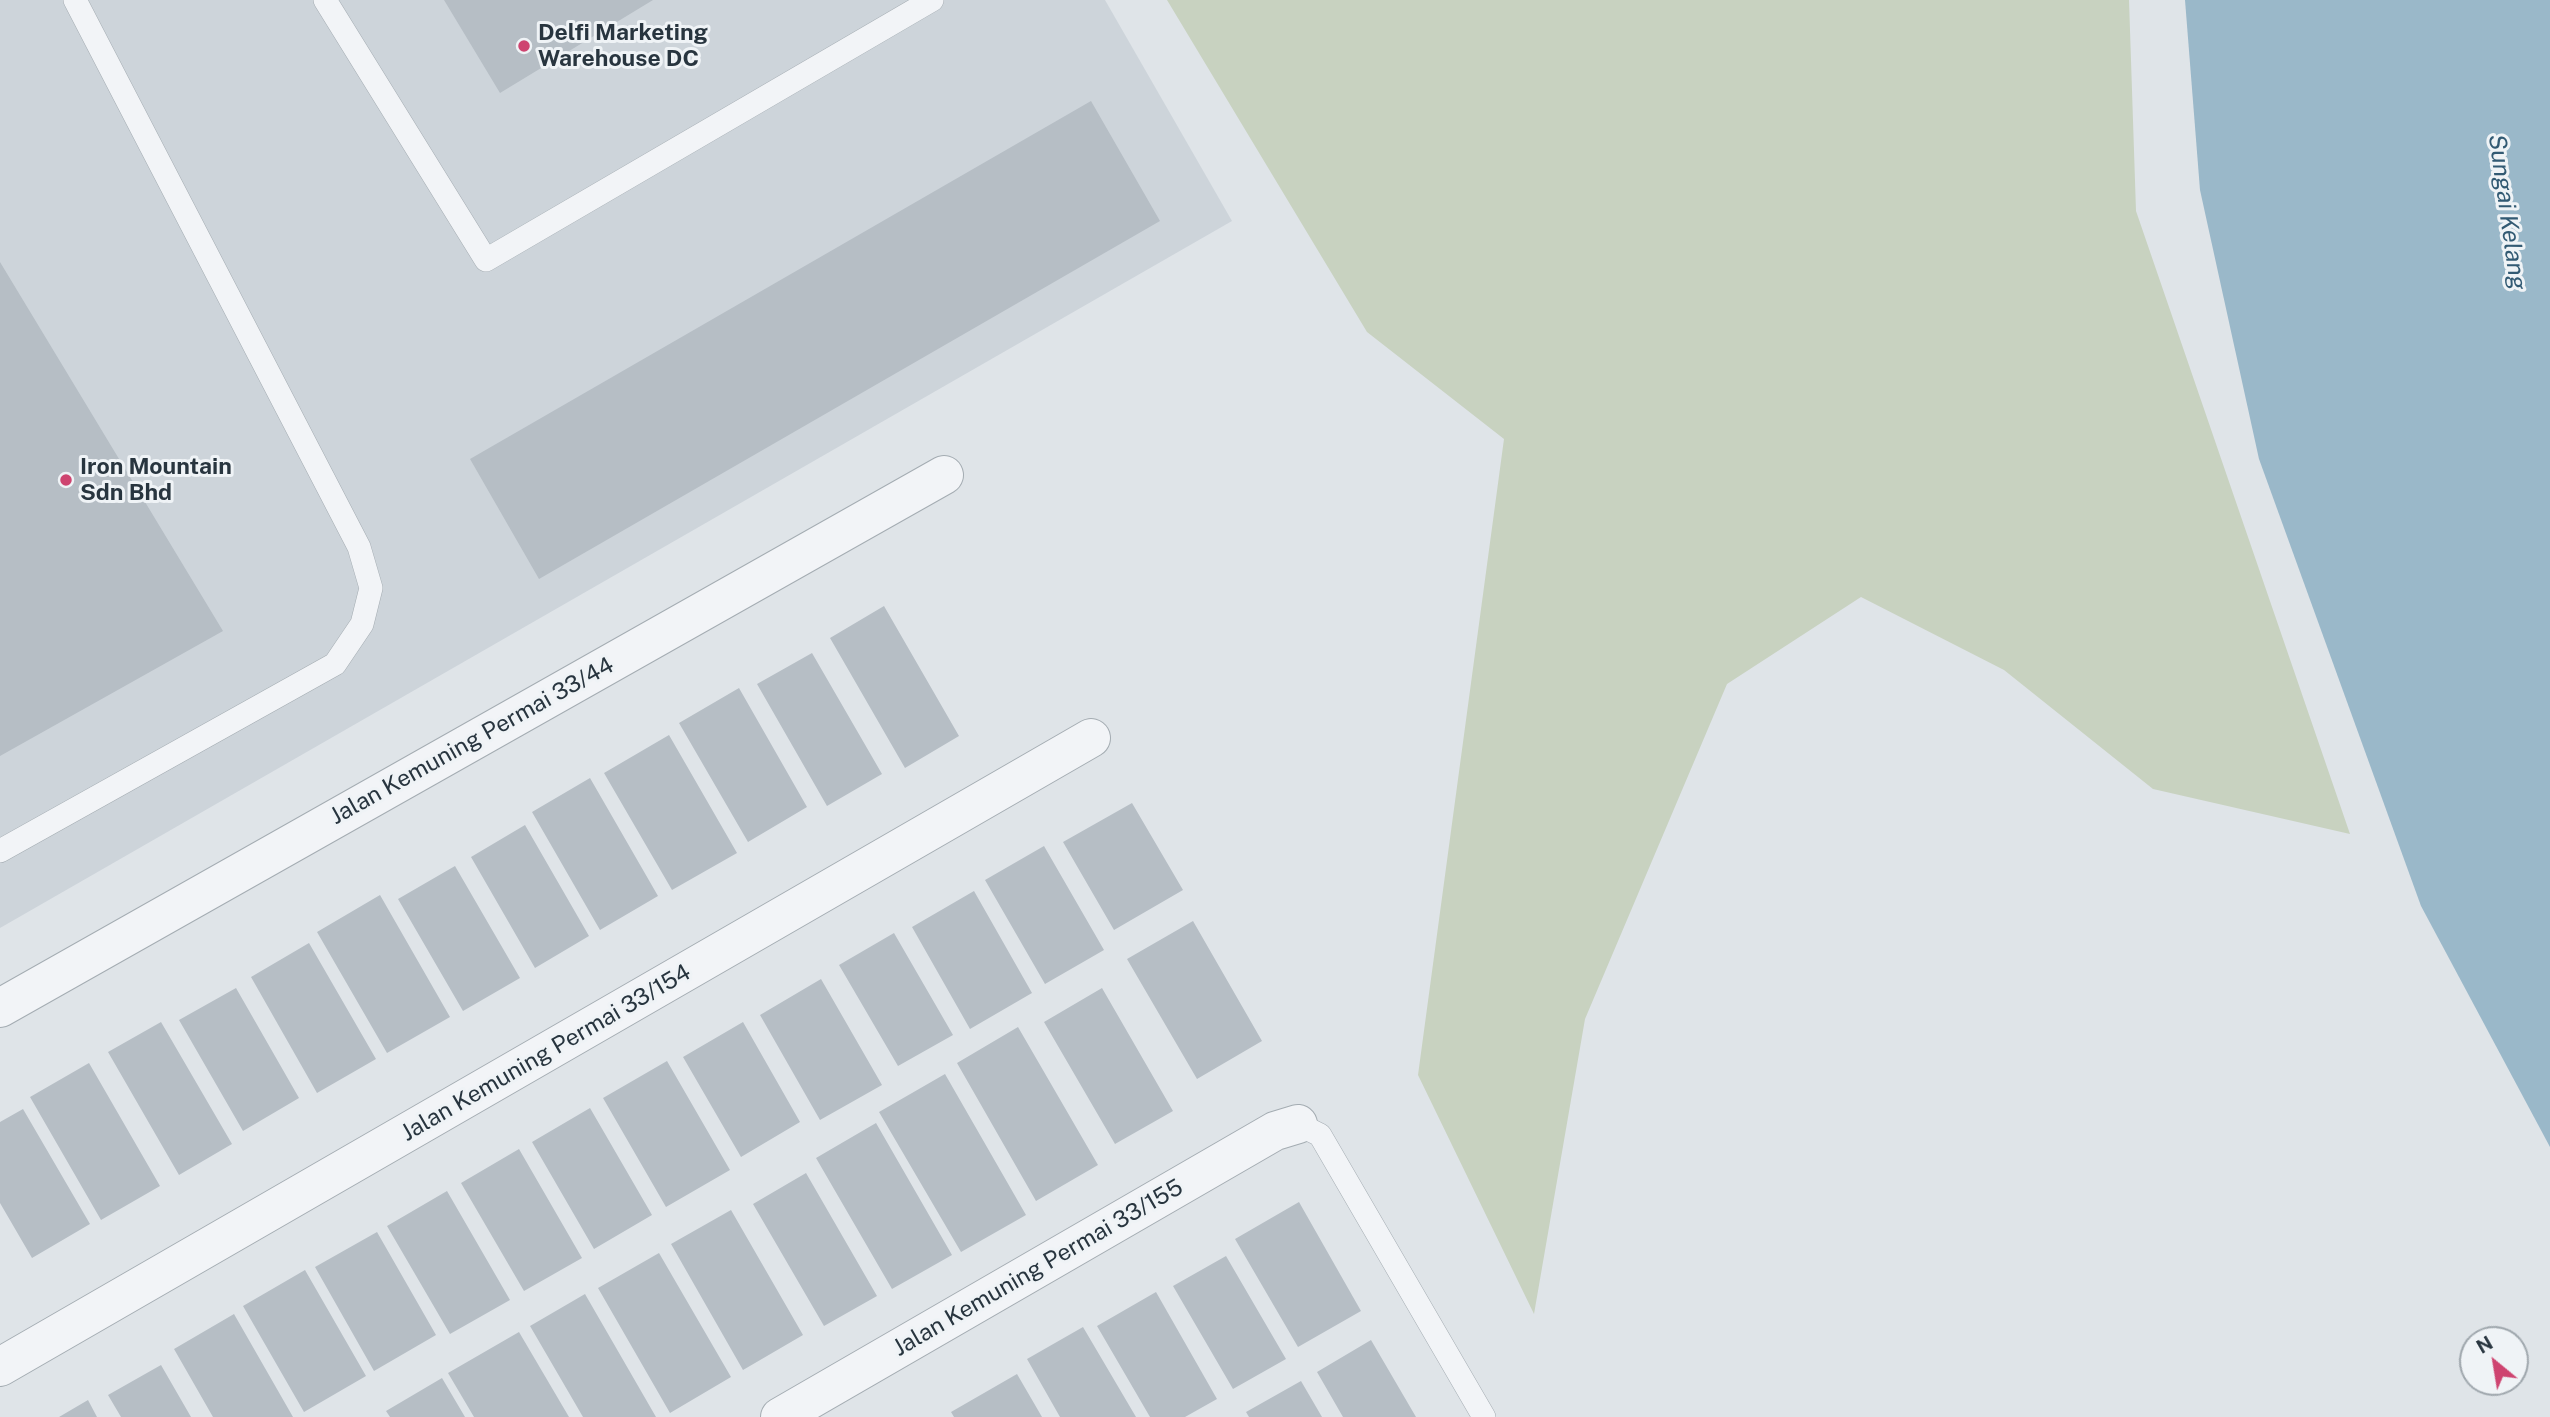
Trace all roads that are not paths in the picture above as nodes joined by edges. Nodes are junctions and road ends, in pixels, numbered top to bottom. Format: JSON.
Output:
{"nodes":[{"id":1,"x":75,"y":0,"type":"edge"},
{"id":2,"x":325,"y":0,"type":"edge"},
{"id":3,"x":932,"y":0,"type":"edge"},
{"id":4,"x":944,"y":475,"type":"dead end"},
{"id":5,"x":1091,"y":738,"type":"dead end"},
{"id":6,"x":0,"y":851,"type":"edge"},
{"id":7,"x":0,"y":1008,"type":"edge"},
{"id":8,"x":1298,"y":1124,"type":"joint"},
{"id":9,"x":0,"y":1367,"type":"edge"},
{"id":10,"x":780,"y":1417,"type":"edge"},
{"id":11,"x":1484,"y":1417,"type":"edge"}],
"edges":[{"from":1,"to":6,"type":"lane"},
{"from":2,"to":3,"type":"lane"},
{"from":4,"to":7,"type":"street","name":"Jalan Kemuning Permai 33/44"},
{"from":5,"to":9,"type":"street","name":"Jalan Kemuning Permai 33/154"},
{"from":8,"to":10,"type":"street","name":"Jalan Kemuning Permai 33/155"},
{"from":8,"to":11,"type":"lane"}]}
